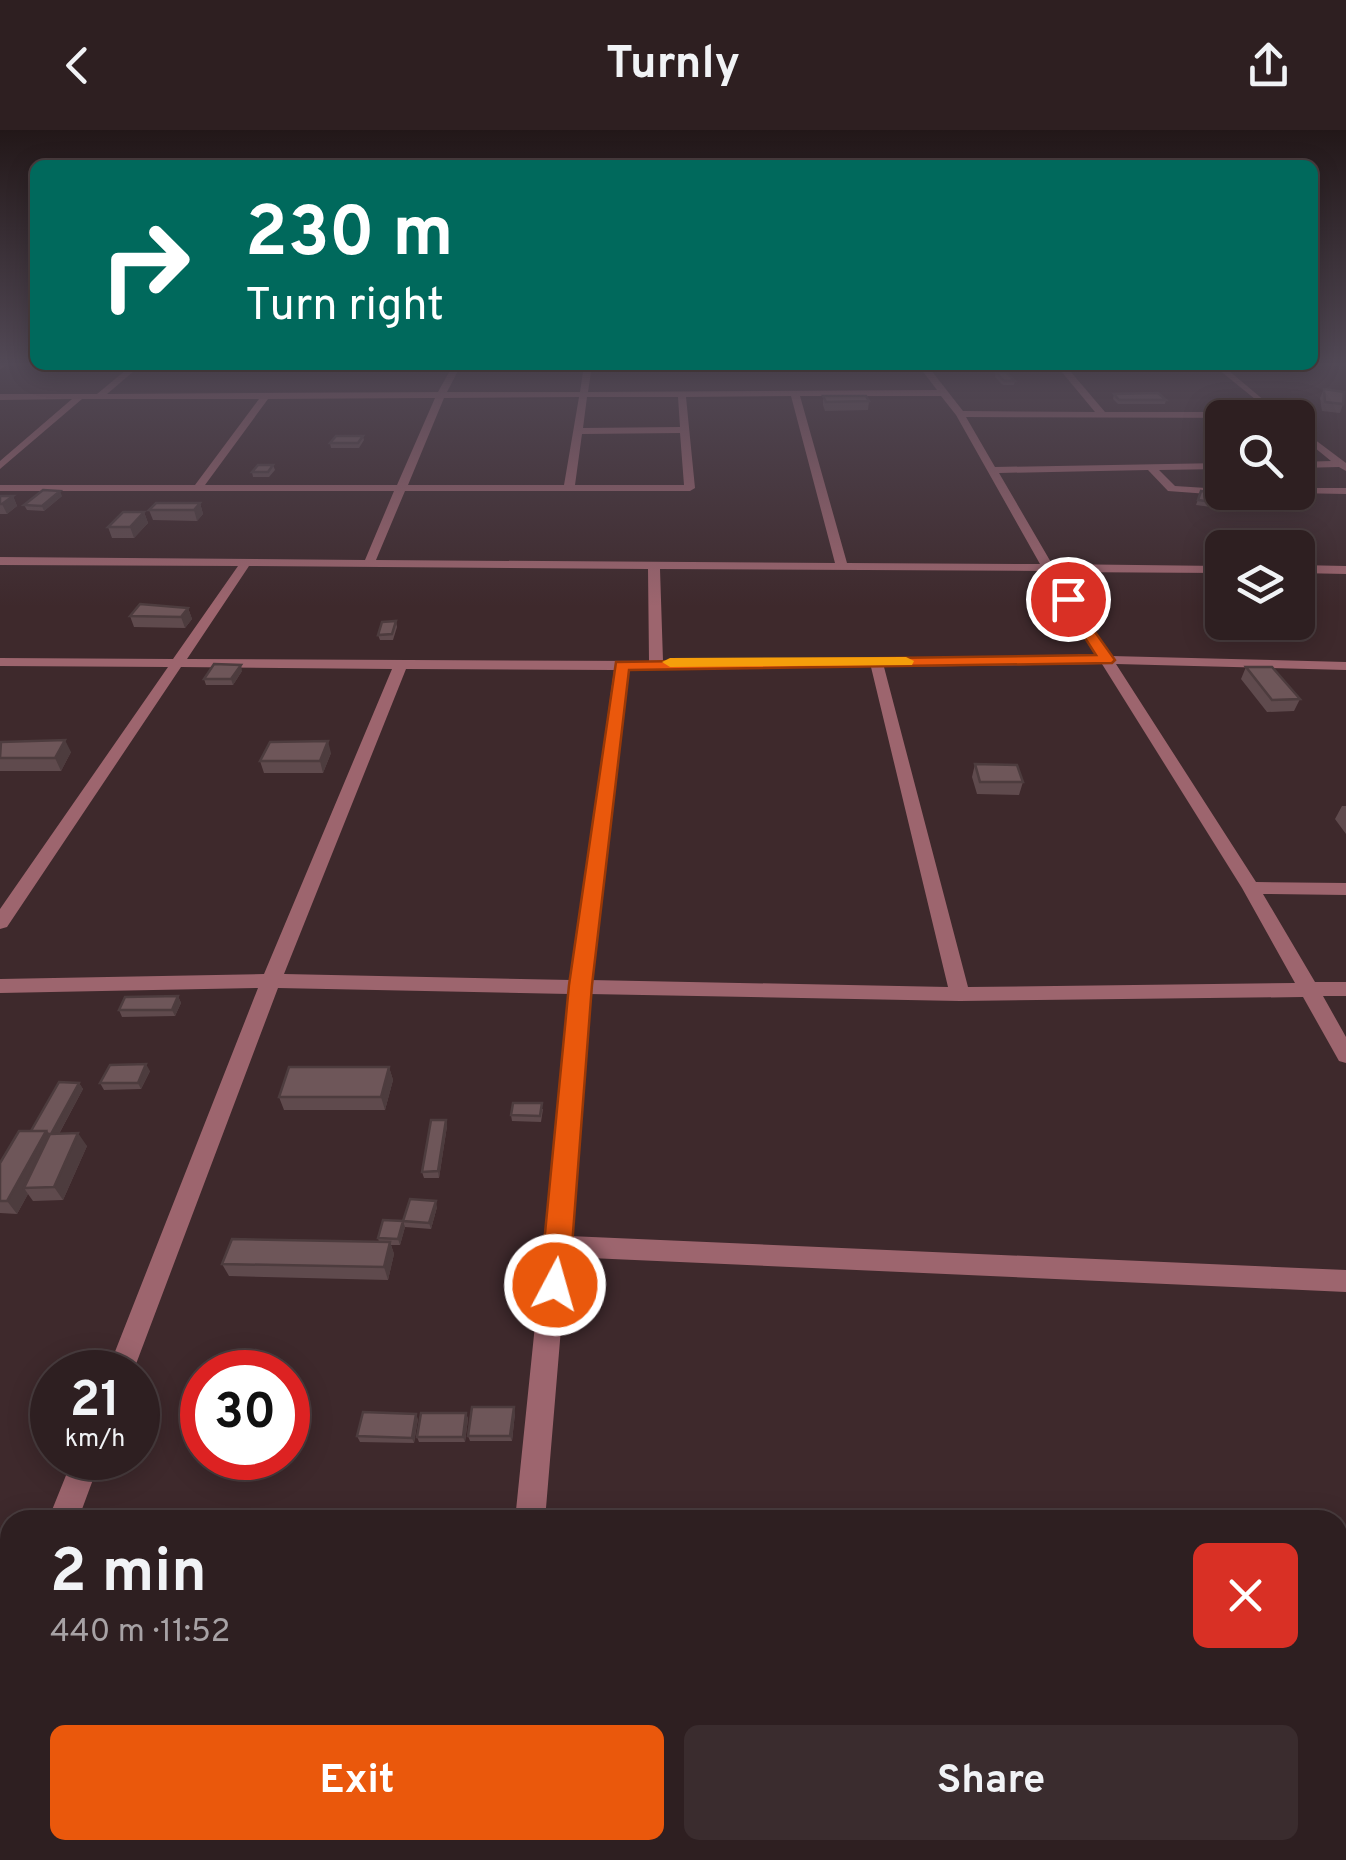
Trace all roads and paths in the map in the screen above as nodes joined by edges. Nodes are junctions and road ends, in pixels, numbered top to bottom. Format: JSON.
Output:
{"nodes":[{"id":1,"x":24,"y":446,"type":"edge"},
{"id":2,"x":228,"y":446,"type":"edge"},
{"id":3,"x":420,"y":446,"type":"edge"},
{"id":4,"x":575,"y":446,"type":"edge"},
{"id":5,"x":689,"y":446,"type":"edge"},
{"id":6,"x":809,"y":446,"type":"edge"},
{"id":7,"x":978,"y":446,"type":"edge"},
{"id":8,"x":1318,"y":446,"type":"edge"},
{"id":9,"x":1315,"y":465,"type":"edge"},
{"id":10,"x":0,"y":466,"type":"edge"},
{"id":11,"x":1205,"y":466,"type":"edge"},
{"id":12,"x":1343,"y":466,"type":"edge"},
{"id":13,"x":1151,"y":468,"type":"junction"},
{"id":14,"x":992,"y":470,"type":"junction"},
{"id":15,"x":0,"y":488,"type":"edge"},
{"id":16,"x":197,"y":488,"type":"junction"},
{"id":17,"x":404,"y":489,"type":"junction"},
{"id":18,"x":569,"y":489,"type":"junction"},
{"id":19,"x":1205,"y":490,"type":"edge"},
{"id":20,"x":1346,"y":490,"type":"edge"},
{"id":21,"x":1315,"y":491,"type":"edge"},
{"id":22,"x":0,"y":561,"type":"edge"},
{"id":23,"x":369,"y":563,"type":"junction"},
{"id":24,"x":245,"y":564,"type":"junction"},
{"id":25,"x":654,"y":567,"type":"junction"},
{"id":26,"x":842,"y":567,"type":"junction"},
{"id":27,"x":1048,"y":568,"type":"junction"},
{"id":28,"x":1205,"y":569,"type":"edge"},
{"id":29,"x":1315,"y":569,"type":"edge"},
{"id":30,"x":1346,"y":570,"type":"edge"},
{"id":31,"x":1107,"y":660,"type":"junction"},
{"id":32,"x":0,"y":662,"type":"edge"},
{"id":33,"x":656,"y":662,"type":"junction"},
{"id":34,"x":876,"y":662,"type":"junction"},
{"id":35,"x":401,"y":663,"type":"junction"},
{"id":36,"x":178,"y":664,"type":"junction"},
{"id":37,"x":621,"y":666,"type":"junction"},
{"id":38,"x":1346,"y":666,"type":"edge"},
{"id":39,"x":1251,"y":888,"type":"junction"},
{"id":40,"x":1346,"y":889,"type":"edge"},
{"id":41,"x":0,"y":923,"type":"edge"},
{"id":42,"x":271,"y":981,"type":"junction"},
{"id":43,"x":580,"y":985,"type":"junction"},
{"id":44,"x":0,"y":986,"type":"edge"},
{"id":45,"x":1310,"y":988,"type":"junction"},
{"id":46,"x":1346,"y":989,"type":"edge"},
{"id":47,"x":960,"y":994,"type":"junction"},
{"id":48,"x":1346,"y":1055,"type":"edge"},
{"id":49,"x":559,"y":1246,"type":"junction"},
{"id":50,"x":1346,"y":1282,"type":"edge"},
{"id":51,"x":128,"y":1350,"type":"edge"},
{"id":52,"x":78,"y":1480,"type":"edge"},
{"id":53,"x":67,"y":1510,"type":"edge"},
{"id":54,"x":531,"y":1510,"type":"edge"}],
"edges":[{"from":1,"to":10,"type":"street"},
{"from":2,"to":16,"type":"street"},
{"from":3,"to":17,"type":"street"},
{"from":4,"to":18,"type":"street"},
{"from":5,"to":18,"type":"street"},
{"from":6,"to":26,"type":"street"},
{"from":7,"to":14,"type":"street"},
{"from":8,"to":12,"type":"street"},
{"from":9,"to":12,"type":"street"},
{"from":11,"to":13,"type":"street"},
{"from":13,"to":14,"type":"street"},
{"from":13,"to":19,"type":"street"},
{"from":14,"to":27,"type":"street"},
{"from":15,"to":16,"type":"street"},
{"from":16,"to":17,"type":"street"},
{"from":17,"to":18,"type":"street"},
{"from":17,"to":23,"type":"street"},
{"from":20,"to":21,"type":"street"},
{"from":22,"to":24,"type":"street"},
{"from":23,"to":24,"type":"street"},
{"from":23,"to":25,"type":"street"},
{"from":24,"to":36,"type":"street"},
{"from":25,"to":26,"type":"street"},
{"from":25,"to":33,"type":"street"},
{"from":26,"to":27,"type":"street"},
{"from":27,"to":28,"type":"street"},
{"from":27,"to":31,"type":"street"},
{"from":29,"to":30,"type":"street"},
{"from":31,"to":34,"type":"street"},
{"from":31,"to":38,"type":"street"},
{"from":31,"to":39,"type":"street"},
{"from":32,"to":36,"type":"street"},
{"from":33,"to":34,"type":"street"},
{"from":33,"to":37,"type":"street"},
{"from":34,"to":47,"type":"street"},
{"from":35,"to":36,"type":"street"},
{"from":35,"to":37,"type":"street"},
{"from":35,"to":42,"type":"street"},
{"from":36,"to":41,"type":"street"},
{"from":37,"to":43,"type":"street"},
{"from":39,"to":40,"type":"street"},
{"from":39,"to":45,"type":"street"},
{"from":42,"to":43,"type":"street"},
{"from":42,"to":44,"type":"street"},
{"from":42,"to":51,"type":"street"},
{"from":43,"to":47,"type":"street"},
{"from":43,"to":49,"type":"street"},
{"from":45,"to":46,"type":"street"},
{"from":45,"to":47,"type":"street"},
{"from":45,"to":48,"type":"street"},
{"from":49,"to":50,"type":"street"},
{"from":49,"to":54,"type":"street"},
{"from":52,"to":53,"type":"street"}]}
